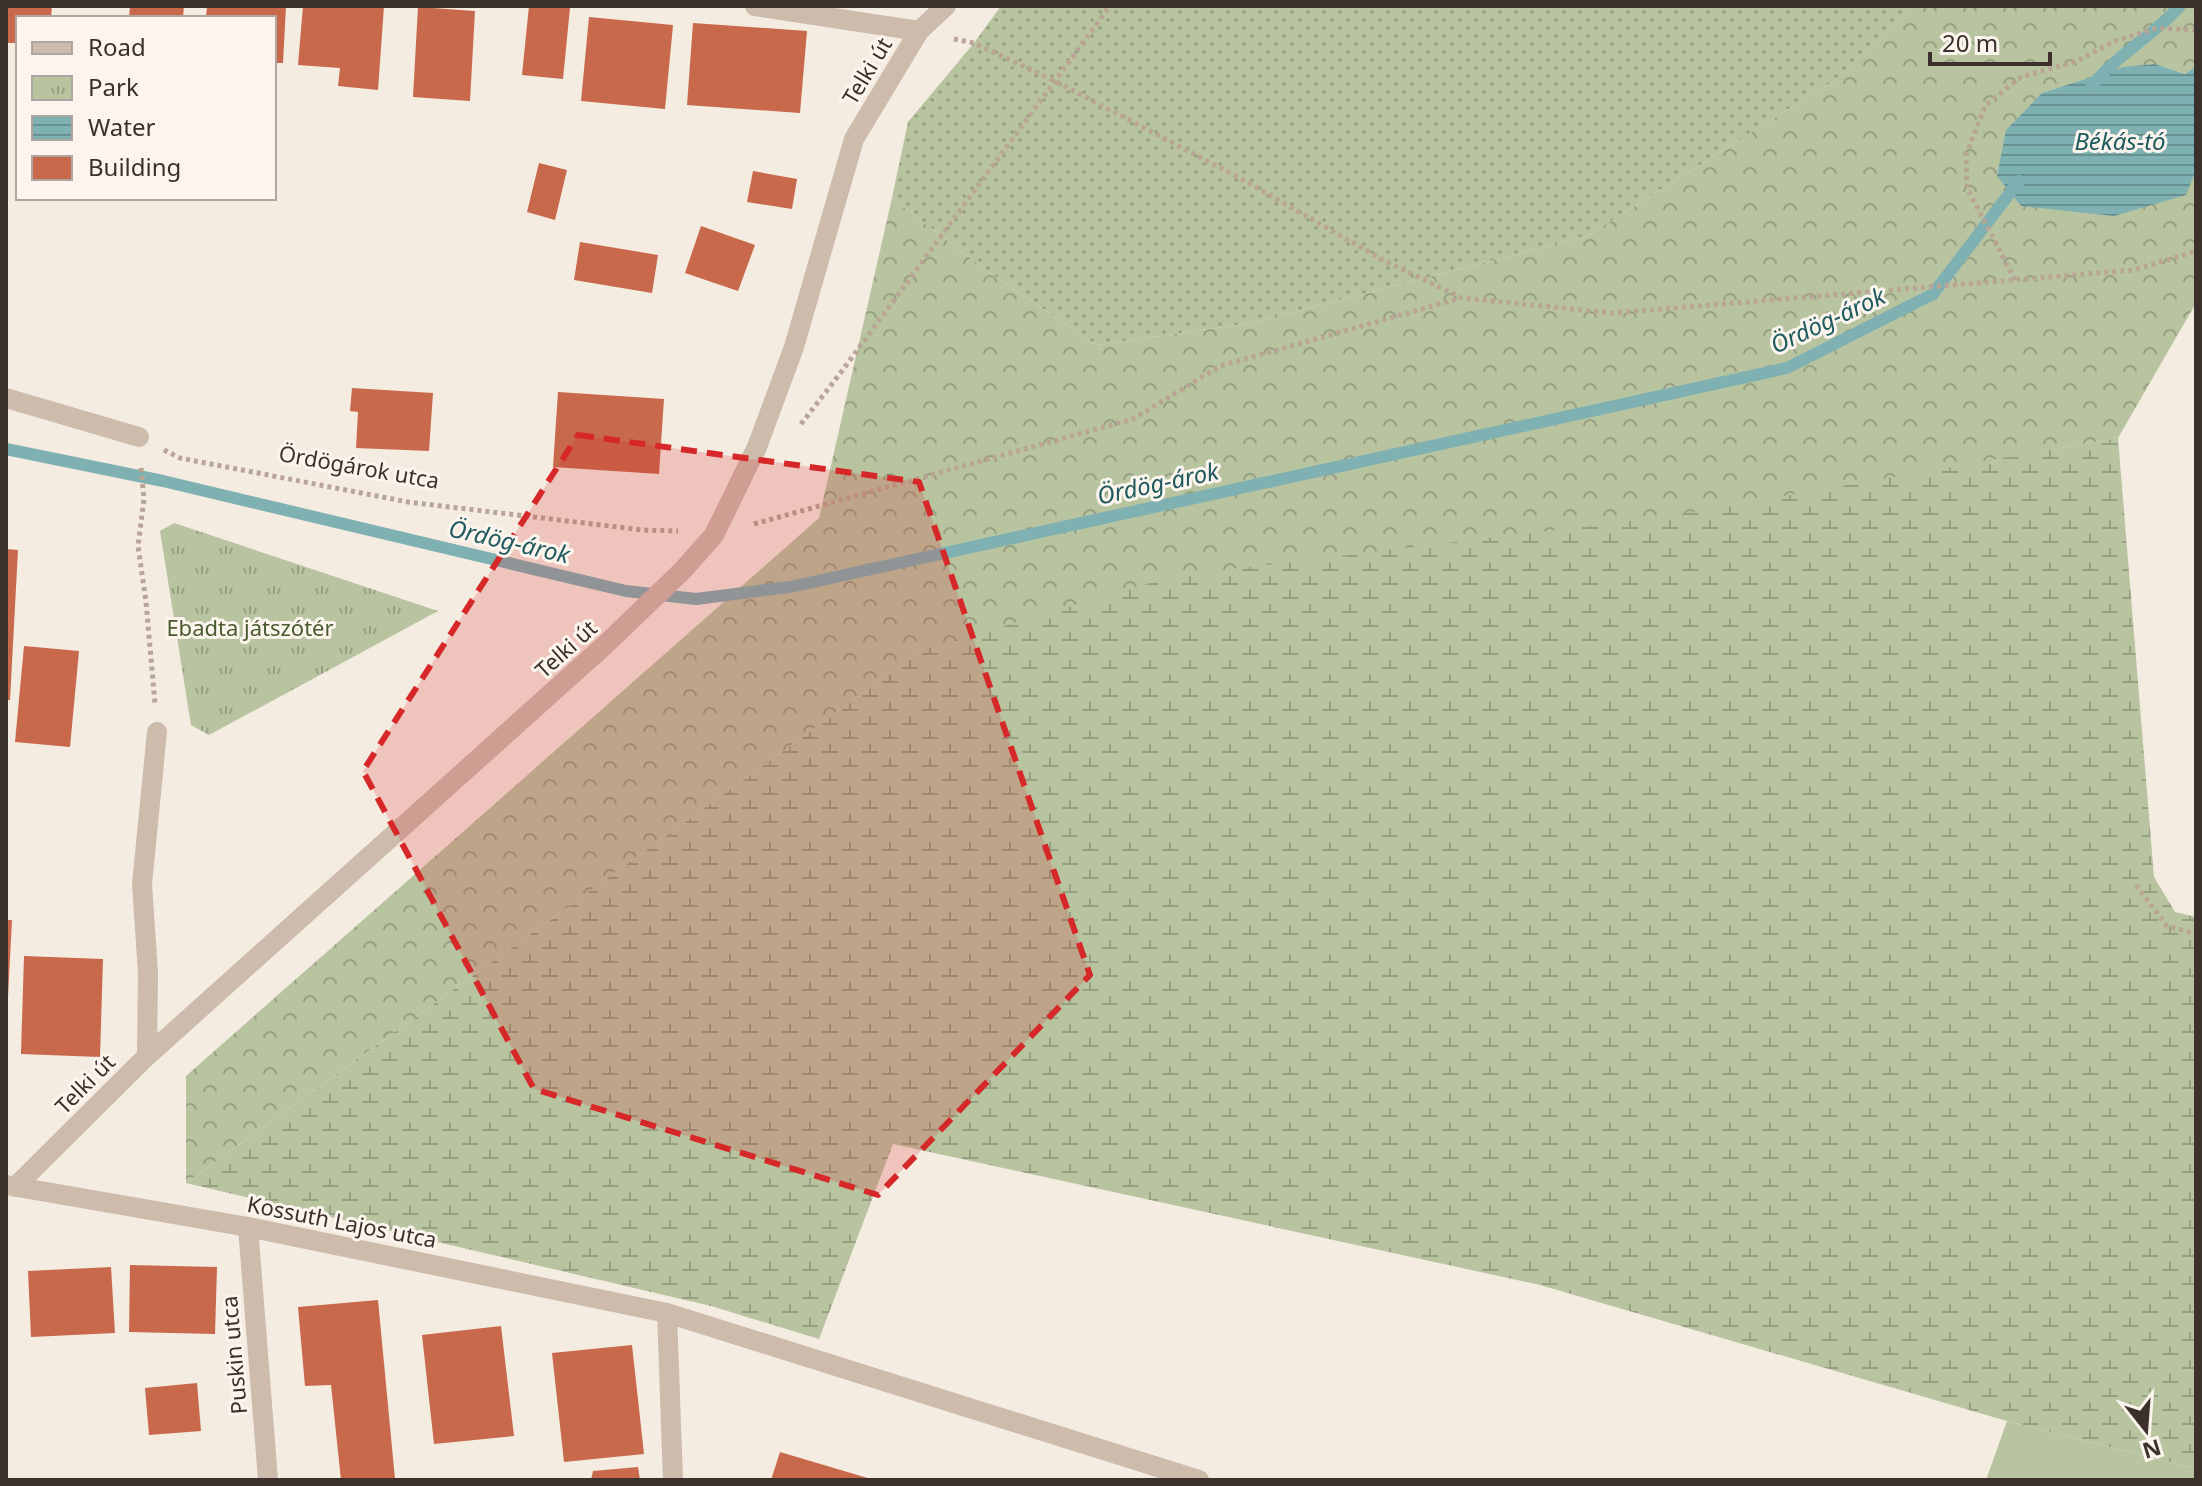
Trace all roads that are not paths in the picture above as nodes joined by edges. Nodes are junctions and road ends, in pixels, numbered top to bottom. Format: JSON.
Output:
{"nodes":[{"id":1,"x":755,"y":6,"type":"edge"},
{"id":2,"x":946,"y":6,"type":"edge"},
{"id":3,"x":919,"y":31,"type":"junction"},
{"id":4,"x":6,"y":398,"type":"edge"},
{"id":5,"x":139,"y":437,"type":"road end"},
{"id":6,"x":157,"y":732,"type":"road end"},
{"id":7,"x":147,"y":1056,"type":"junction"},
{"id":8,"x":10,"y":1186,"type":"edge"},
{"id":9,"x":248,"y":1227,"type":"junction"},
{"id":10,"x":667,"y":1313,"type":"junction"},
{"id":11,"x":268,"y":1480,"type":"edge"},
{"id":12,"x":673,"y":1480,"type":"edge"},
{"id":13,"x":1199,"y":1480,"type":"edge"}],
"edges":[{"from":1,"to":3,"type":"street"},
{"from":2,"to":3,"type":"street","name":"Telki út"},
{"from":3,"to":7,"type":"street","name":"Telki út"},
{"from":4,"to":5,"type":"street"},
{"from":6,"to":7,"type":"street"},
{"from":7,"to":8,"type":"street","name":"Telki út"},
{"from":8,"to":9,"type":"street","name":"Kossuth Lajos utca"},
{"from":9,"to":10,"type":"street","name":"Kossuth Lajos utca"},
{"from":9,"to":11,"type":"street","name":"Puskin utca"},
{"from":10,"to":12,"type":"street"},
{"from":10,"to":13,"type":"street","name":"Kossuth Lajos utca"}]}
